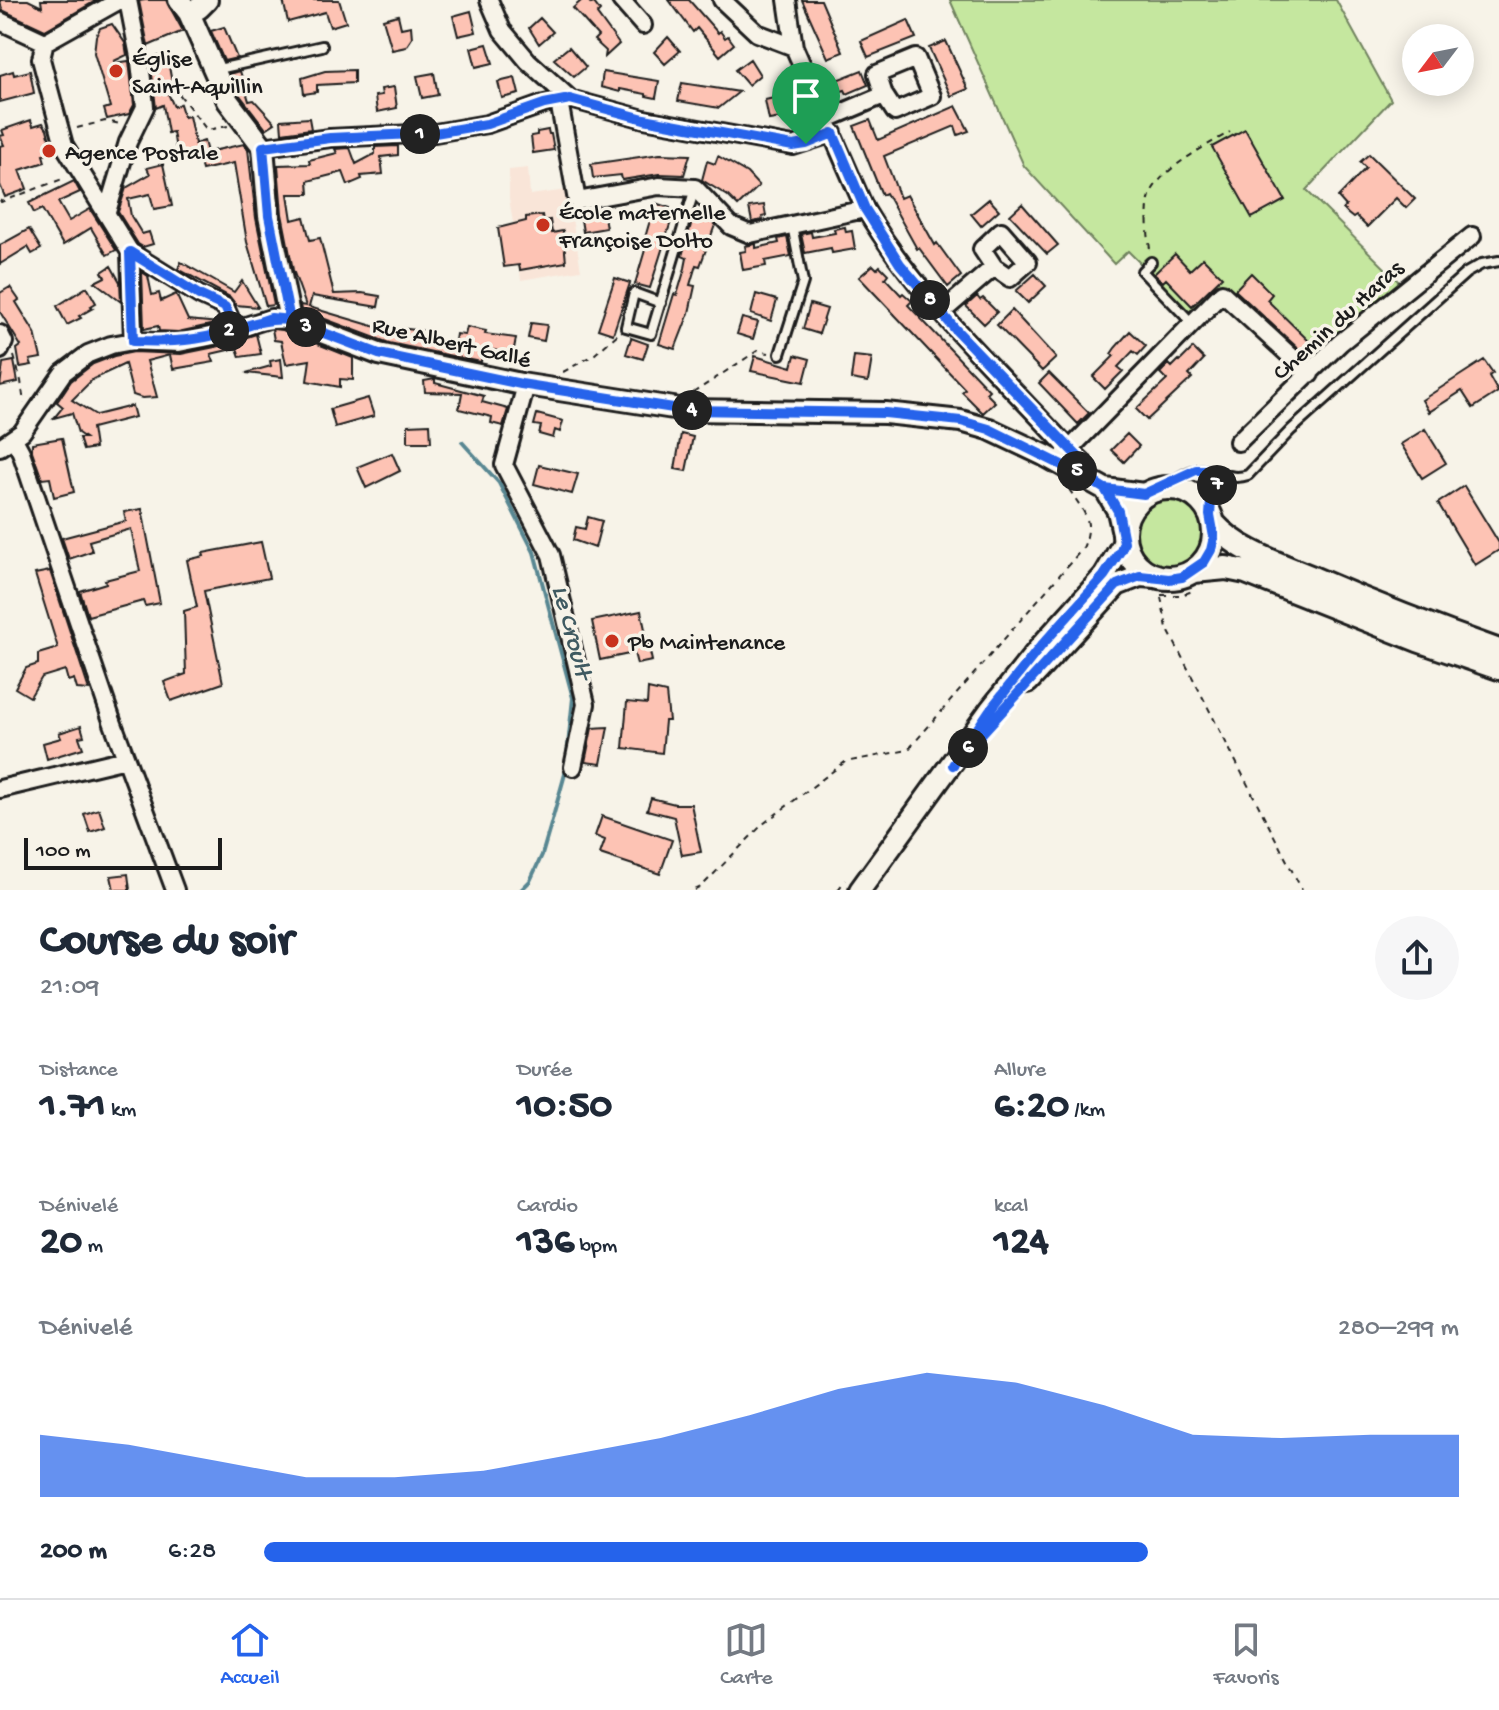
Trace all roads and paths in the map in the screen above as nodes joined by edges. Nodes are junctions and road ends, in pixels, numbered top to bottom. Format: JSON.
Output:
{"nodes":[{"id":1,"x":120,"y":0,"type":"edge"},
{"id":2,"x":128,"y":0,"type":"edge"},
{"id":3,"x":207,"y":0,"type":"edge"},
{"id":4,"x":489,"y":0,"type":"edge"},
{"id":5,"x":621,"y":0,"type":"edge"},
{"id":6,"x":722,"y":0,"type":"edge"},
{"id":7,"x":787,"y":0,"type":"edge"},
{"id":8,"x":184,"y":6,"type":"edge"},
{"id":9,"x":0,"y":21,"type":"edge"},
{"id":10,"x":643,"y":25,"type":"dead end"},
{"id":11,"x":45,"y":42,"type":"junction"},
{"id":12,"x":322,"y":46,"type":"dead end"},
{"id":13,"x":794,"y":47,"type":"junction"},
{"id":14,"x":213,"y":71,"type":"junction"},
{"id":15,"x":173,"y":86,"type":"dead end"},
{"id":16,"x":884,"y":95,"type":"dead end"},
{"id":17,"x":565,"y":100,"type":"junction"},
{"id":18,"x":830,"y":126,"type":"junction"},
{"id":19,"x":134,"y":130,"type":"junction"},
{"id":20,"x":207,"y":130,"type":"dead end"},
{"id":21,"x":1230,"y":132,"type":"dead end"},
{"id":22,"x":60,"y":133,"type":"junction"},
{"id":23,"x":263,"y":147,"type":"junction"},
{"id":24,"x":80,"y":170,"type":"junction"},
{"id":25,"x":695,"y":188,"type":"junction"},
{"id":26,"x":0,"y":200,"type":"edge"},
{"id":27,"x":865,"y":209,"type":"junction"},
{"id":28,"x":107,"y":212,"type":"junction"},
{"id":29,"x":792,"y":224,"type":"junction"},
{"id":30,"x":1472,"y":236,"type":"dead end"},
{"id":31,"x":130,"y":252,"type":"junction"},
{"id":32,"x":1499,"y":261,"type":"edge"},
{"id":33,"x":1151,"y":262,"type":"joint"},
{"id":34,"x":994,"y":267,"type":"dead end"},
{"id":35,"x":661,"y":303,"type":"junction"},
{"id":36,"x":941,"y":313,"type":"junction"},
{"id":37,"x":290,"y":320,"type":"junction"},
{"id":38,"x":1193,"y":324,"type":"junction"},
{"id":39,"x":626,"y":327,"type":"junction"},
{"id":40,"x":235,"y":330,"type":"junction"},
{"id":41,"x":133,"y":341,"type":"junction"},
{"id":42,"x":1,"y":342,"type":"edge"},
{"id":43,"x":780,"y":354,"type":"joint"},
{"id":44,"x":1310,"y":374,"type":"junction"},
{"id":45,"x":532,"y":386,"type":"junction"},
{"id":46,"x":21,"y":398,"type":"dead end"},
{"id":47,"x":672,"y":408,"type":"junction"},
{"id":48,"x":1238,"y":442,"type":"dead end"},
{"id":49,"x":7,"y":443,"type":"edge"},
{"id":50,"x":1070,"y":460,"type":"junction"},
{"id":51,"x":1217,"y":474,"type":"junction"},
{"id":52,"x":1105,"y":489,"type":"junction"},
{"id":53,"x":1153,"y":491,"type":"junction"},
{"id":54,"x":1212,"y":519,"type":"junction"},
{"id":55,"x":1124,"y":538,"type":"junction"},
{"id":56,"x":1194,"y":571,"type":"junction"},
{"id":57,"x":1158,"y":586,"type":"junction"},
{"id":58,"x":1499,"y":651,"type":"edge"},
{"id":59,"x":1499,"y":668,"type":"edge"},
{"id":60,"x":126,"y":759,"type":"junction"},
{"id":61,"x":953,"y":765,"type":"junction"},
{"id":62,"x":573,"y":767,"type":"dead end"},
{"id":63,"x":0,"y":789,"type":"edge"},
{"id":64,"x":175,"y":890,"type":"edge"},
{"id":65,"x":695,"y":890,"type":"edge"},
{"id":66,"x":860,"y":890,"type":"edge"},
{"id":67,"x":1302,"y":890,"type":"edge"}],
"edges":[{"from":1,"to":11,"type":"street"},
{"from":2,"to":19,"type":"street"},
{"from":3,"to":8,"type":"street"},
{"from":4,"to":17,"type":"street"},
{"from":5,"to":10,"type":"street"},
{"from":6,"to":13,"type":"street"},
{"from":7,"to":13,"type":"street"},
{"from":8,"to":14,"type":"street"},
{"from":9,"to":11,"type":"street"},
{"from":11,"to":22,"type":"street"},
{"from":12,"to":14,"type":"lane"},
{"from":13,"to":18,"type":"street"},
{"from":14,"to":23,"type":"street"},
{"from":15,"to":20,"type":"path"},
{"from":16,"to":18,"type":"street"},
{"from":17,"to":18,"type":"street"},
{"from":17,"to":23,"type":"street"},
{"from":17,"to":25,"type":"street"},
{"from":18,"to":27,"type":"street"},
{"from":19,"to":22,"type":"path"},
{"from":19,"to":28,"type":"street"},
{"from":21,"to":33,"type":"path"},
{"from":22,"to":24,"type":"street"},
{"from":23,"to":37,"type":"street"},
{"from":24,"to":26,"type":"path"},
{"from":24,"to":28,"type":"street"},
{"from":25,"to":29,"type":"street"},
{"from":25,"to":35,"type":"lane"},
{"from":27,"to":29,"type":"street"},
{"from":27,"to":36,"type":"street"},
{"from":28,"to":31,"type":"street"},
{"from":29,"to":43,"type":"lane"},
{"from":30,"to":44,"type":"street","name":"Chemin du Haras"},
{"from":31,"to":40,"type":"street"},
{"from":31,"to":41,"type":"street"},
{"from":32,"to":51,"type":"lane"},
{"from":33,"to":38,"type":"lane"},
{"from":34,"to":36,"type":"street"},
{"from":35,"to":39,"type":"lane"},
{"from":35,"to":39,"type":"lane"},
{"from":36,"to":50,"type":"street"},
{"from":37,"to":40,"type":"street","name":"Rue Albert Gallé"},
{"from":37,"to":45,"type":"street","name":"Rue Albert Gallé"},
{"from":38,"to":44,"type":"street"},
{"from":38,"to":50,"type":"street"},
{"from":39,"to":45,"type":"path"},
{"from":40,"to":41,"type":"street","name":"Rue Albert Gallé"},
{"from":41,"to":49,"type":"street","name":"Rue Albert Gallé"},
{"from":42,"to":46,"type":"path"},
{"from":43,"to":47,"type":"path"},
{"from":44,"to":48,"type":"street","name":"Chemin du Haras"},
{"from":45,"to":47,"type":"street","name":"Rue Albert Gallé"},
{"from":45,"to":62,"type":"street"},
{"from":47,"to":50,"type":"street","name":"Rue Albert Gallé"},
{"from":49,"to":60,"type":"street","name":"Rue Albert Gallé"},
{"from":50,"to":52,"type":"street","name":"Rue Albert Gallé"},
{"from":50,"to":65,"type":"path"},
{"from":51,"to":53,"type":"lane"},
{"from":51,"to":54,"type":"lane"},
{"from":52,"to":53,"type":"street"},
{"from":52,"to":55,"type":"street"},
{"from":53,"to":54,"type":"main road"},
{"from":53,"to":55,"type":"main road"},
{"from":54,"to":56,"type":"main road"},
{"from":54,"to":58,"type":"main road"},
{"from":55,"to":57,"type":"main road"},
{"from":55,"to":61,"type":"street"},
{"from":56,"to":57,"type":"main road"},
{"from":56,"to":59,"type":"main road"},
{"from":57,"to":61,"type":"street"},
{"from":57,"to":67,"type":"path"},
{"from":60,"to":63,"type":"street"},
{"from":60,"to":64,"type":"street","name":"Rue Albert Gallé"},
{"from":61,"to":66,"type":"street"}]}
